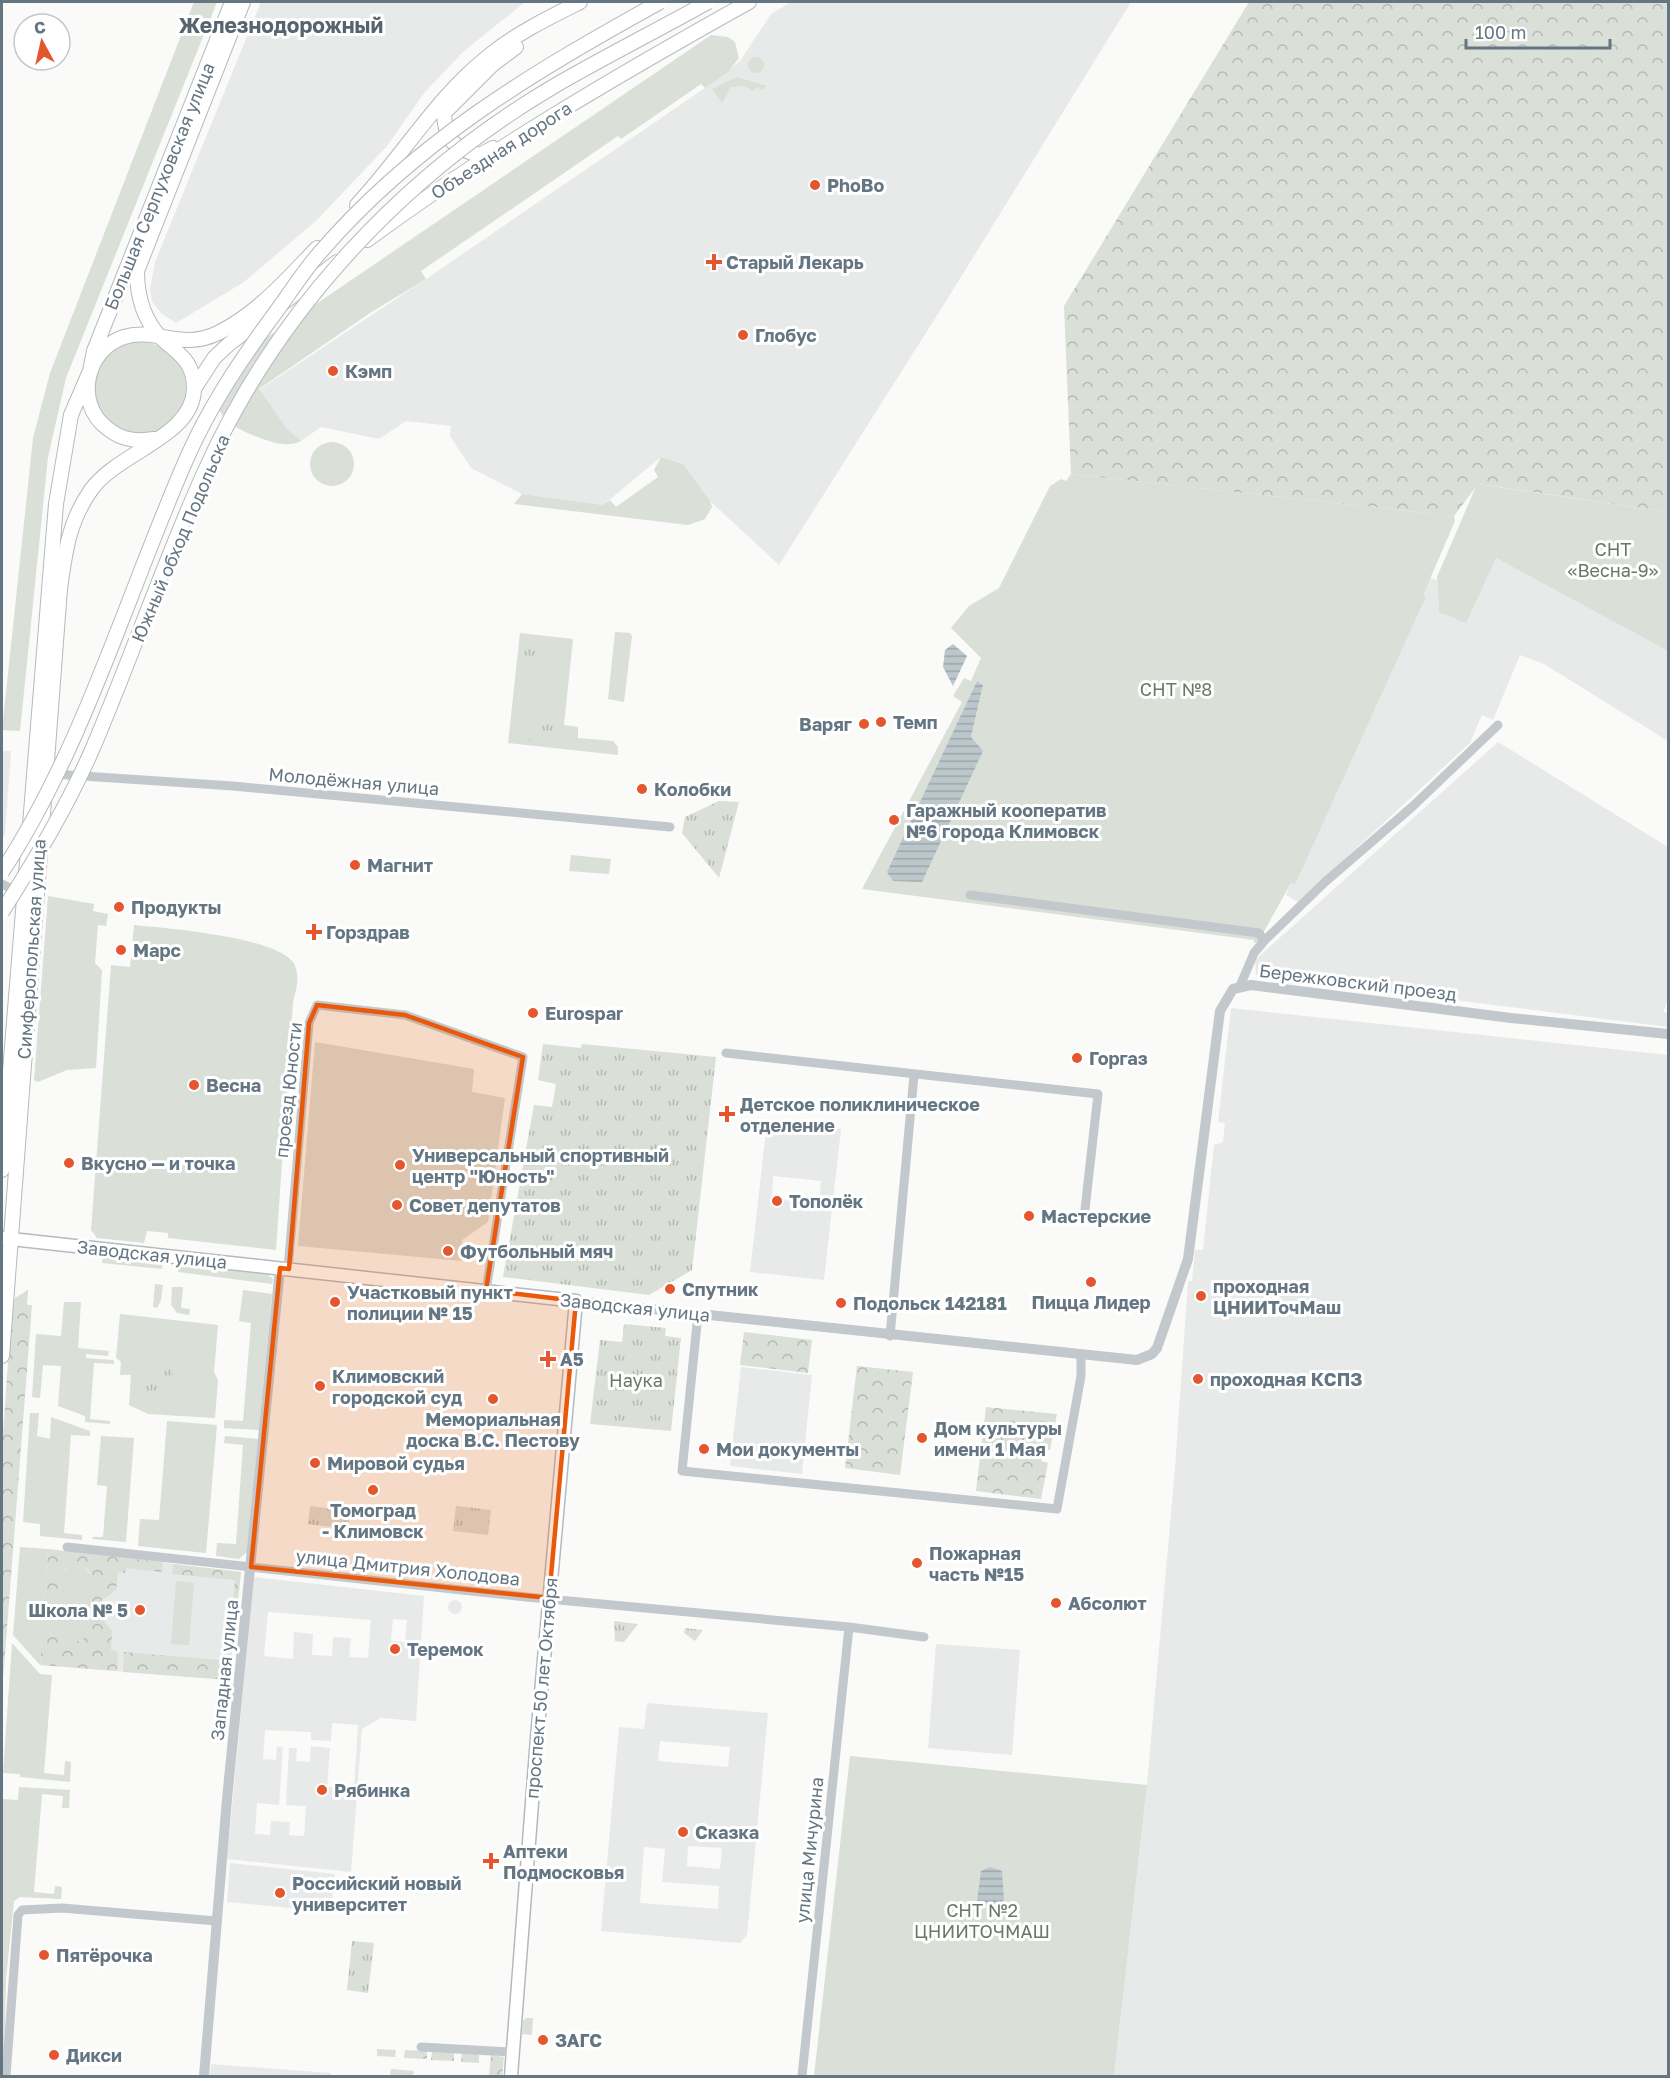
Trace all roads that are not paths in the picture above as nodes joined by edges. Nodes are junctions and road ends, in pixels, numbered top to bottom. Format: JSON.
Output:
{"nodes":[{"id":1,"x":232,"y":2,"type":"edge"},
{"id":2,"x":243,"y":2,"type":"edge"},
{"id":3,"x":660,"y":2,"type":"edge"},
{"id":4,"x":708,"y":2,"type":"edge"},
{"id":5,"x":749,"y":2,"type":"edge"},
{"id":6,"x":576,"y":4,"type":"edge"},
{"id":7,"x":546,"y":120,"type":"junction"},
{"id":8,"x":162,"y":339,"type":"junction"},
{"id":9,"x":90,"y":371,"type":"junction"},
{"id":10,"x":194,"y":389,"type":"junction"},
{"id":11,"x":156,"y":439,"type":"junction"},
{"id":12,"x":1498,"y":725,"type":"dead end"},
{"id":13,"x":40,"y":773,"type":"junction"},
{"id":14,"x":670,"y":827,"type":"dead end"},
{"id":15,"x":2,"y":872,"type":"edge"},
{"id":16,"x":2,"y":884,"type":"edge"},
{"id":17,"x":25,"y":892,"type":"junction"},
{"id":18,"x":970,"y":895,"type":"dead end"},
{"id":19,"x":2,"y":912,"type":"edge"},
{"id":20,"x":1264,"y":941,"type":"junction"},
{"id":21,"x":1240,"y":986,"type":"junction"},
{"id":22,"x":1668,"y":1034,"type":"edge"},
{"id":23,"x":726,"y":1053,"type":"dead end"},
{"id":24,"x":914,"y":1075,"type":"junction"},
{"id":25,"x":2,"y":1167,"type":"edge"},
{"id":26,"x":1083,"y":1218,"type":"dead end"},
{"id":27,"x":6,"y":1239,"type":"edge"},
{"id":28,"x":1190,"y":1245,"type":"joint"},
{"id":29,"x":284,"y":1268,"type":"junction"},
{"id":30,"x":486,"y":1291,"type":"junction"},
{"id":31,"x":576,"y":1301,"type":"junction"},
{"id":32,"x":698,"y":1314,"type":"junction"},
{"id":33,"x":890,"y":1336,"type":"junction"},
{"id":34,"x":2,"y":1356,"type":"edge"},
{"id":35,"x":1082,"y":1356,"type":"junction"},
{"id":36,"x":67,"y":1547,"type":"dead end"},
{"id":37,"x":250,"y":1567,"type":"junction"},
{"id":38,"x":549,"y":1598,"type":"junction"},
{"id":39,"x":849,"y":1627,"type":"junction"},
{"id":40,"x":924,"y":1637,"type":"dead end"},
{"id":41,"x":217,"y":1921,"type":"junction"},
{"id":42,"x":421,"y":2047,"type":"dead end"},
{"id":43,"x":512,"y":2052,"type":"junction"},
{"id":44,"x":6,"y":2076,"type":"edge"},
{"id":45,"x":204,"y":2076,"type":"edge"},
{"id":46,"x":511,"y":2076,"type":"edge"},
{"id":47,"x":802,"y":2076,"type":"edge"}],
"edges":[{"from":1,"to":9,"type":"main road","name":"Большая Серпуховская улица"},
{"from":2,"to":8,"type":"main road","name":"Большая Серпуховская улица"},
{"from":3,"to":15,"type":"main road","name":"Южный обход Подольска","bridge":true},
{"from":4,"to":19,"type":"main road","name":"Южный обход Подольска","bridge":true},
{"from":5,"to":7,"type":"main road","name":"Объездная дорога"},
{"from":6,"to":7,"type":"main road"},
{"from":6,"to":8,"type":"main road"},
{"from":7,"to":10,"type":"main road","name":"Объездная дорога"},
{"from":8,"to":9,"type":"main road"},
{"from":8,"to":10,"type":"main road"},
{"from":9,"to":11,"type":"main road"},
{"from":9,"to":13,"type":"main road","name":"Симферопольская улица"},
{"from":10,"to":11,"type":"main road"},
{"from":11,"to":13,"type":"main road","name":"Симферопольская улица"},
{"from":12,"to":20,"type":"street"},
{"from":13,"to":14,"type":"street","name":"Молодёжная улица"},
{"from":13,"to":17,"type":"main road","name":"Симферопольская улица"},
{"from":13,"to":27,"type":"main road","name":"Симферопольская улица"},
{"from":16,"to":17,"type":"street"},
{"from":17,"to":25,"type":"main road","name":"Симферопольская улица"},
{"from":18,"to":20,"type":"street"},
{"from":20,"to":21,"type":"street"},
{"from":21,"to":22,"type":"street","name":"Бережковский проезд"},
{"from":21,"to":28,"type":"street","name":"Бережковский проезд"},
{"from":23,"to":24,"type":"street"},
{"from":24,"to":26,"type":"street"},
{"from":24,"to":33,"type":"street"},
{"from":27,"to":29,"type":"main road","name":"Заводская улица"},
{"from":27,"to":34,"type":"main road","name":"Симферопольская улица"},
{"from":28,"to":35,"type":"street","name":"Заводская улица"},
{"from":29,"to":30,"type":"main road","name":"Заводская улица"},
{"from":29,"to":30,"type":"street","name":"проезд Юности"},
{"from":29,"to":37,"type":"street","name":"Западная улица"},
{"from":30,"to":31,"type":"main road","name":"Заводская улица"},
{"from":31,"to":32,"type":"street","name":"Заводская улица"},
{"from":31,"to":38,"type":"main road","name":"проспект 50 лет Октября"},
{"from":32,"to":33,"type":"street","name":"Заводская улица"},
{"from":32,"to":35,"type":"street"},
{"from":33,"to":35,"type":"street","name":"Заводская улица"},
{"from":36,"to":37,"type":"street","name":"улица Дмитрия Холодова"},
{"from":37,"to":38,"type":"street","name":"улица Дмитрия Холодова"},
{"from":37,"to":41,"type":"street","name":"Западная улица"},
{"from":38,"to":39,"type":"street","name":"улица Дмитрия Холодова"},
{"from":38,"to":43,"type":"main road","name":"проспект 50 лет Октября"},
{"from":39,"to":40,"type":"street","name":"улица Дмитрия Холодова"},
{"from":39,"to":47,"type":"street","name":"улица Мичурина"},
{"from":41,"to":44,"type":"street"},
{"from":41,"to":45,"type":"street","name":"Западная улица"},
{"from":42,"to":43,"type":"street"},
{"from":43,"to":46,"type":"main road","name":"проспект 50 лет Октября"}]}
